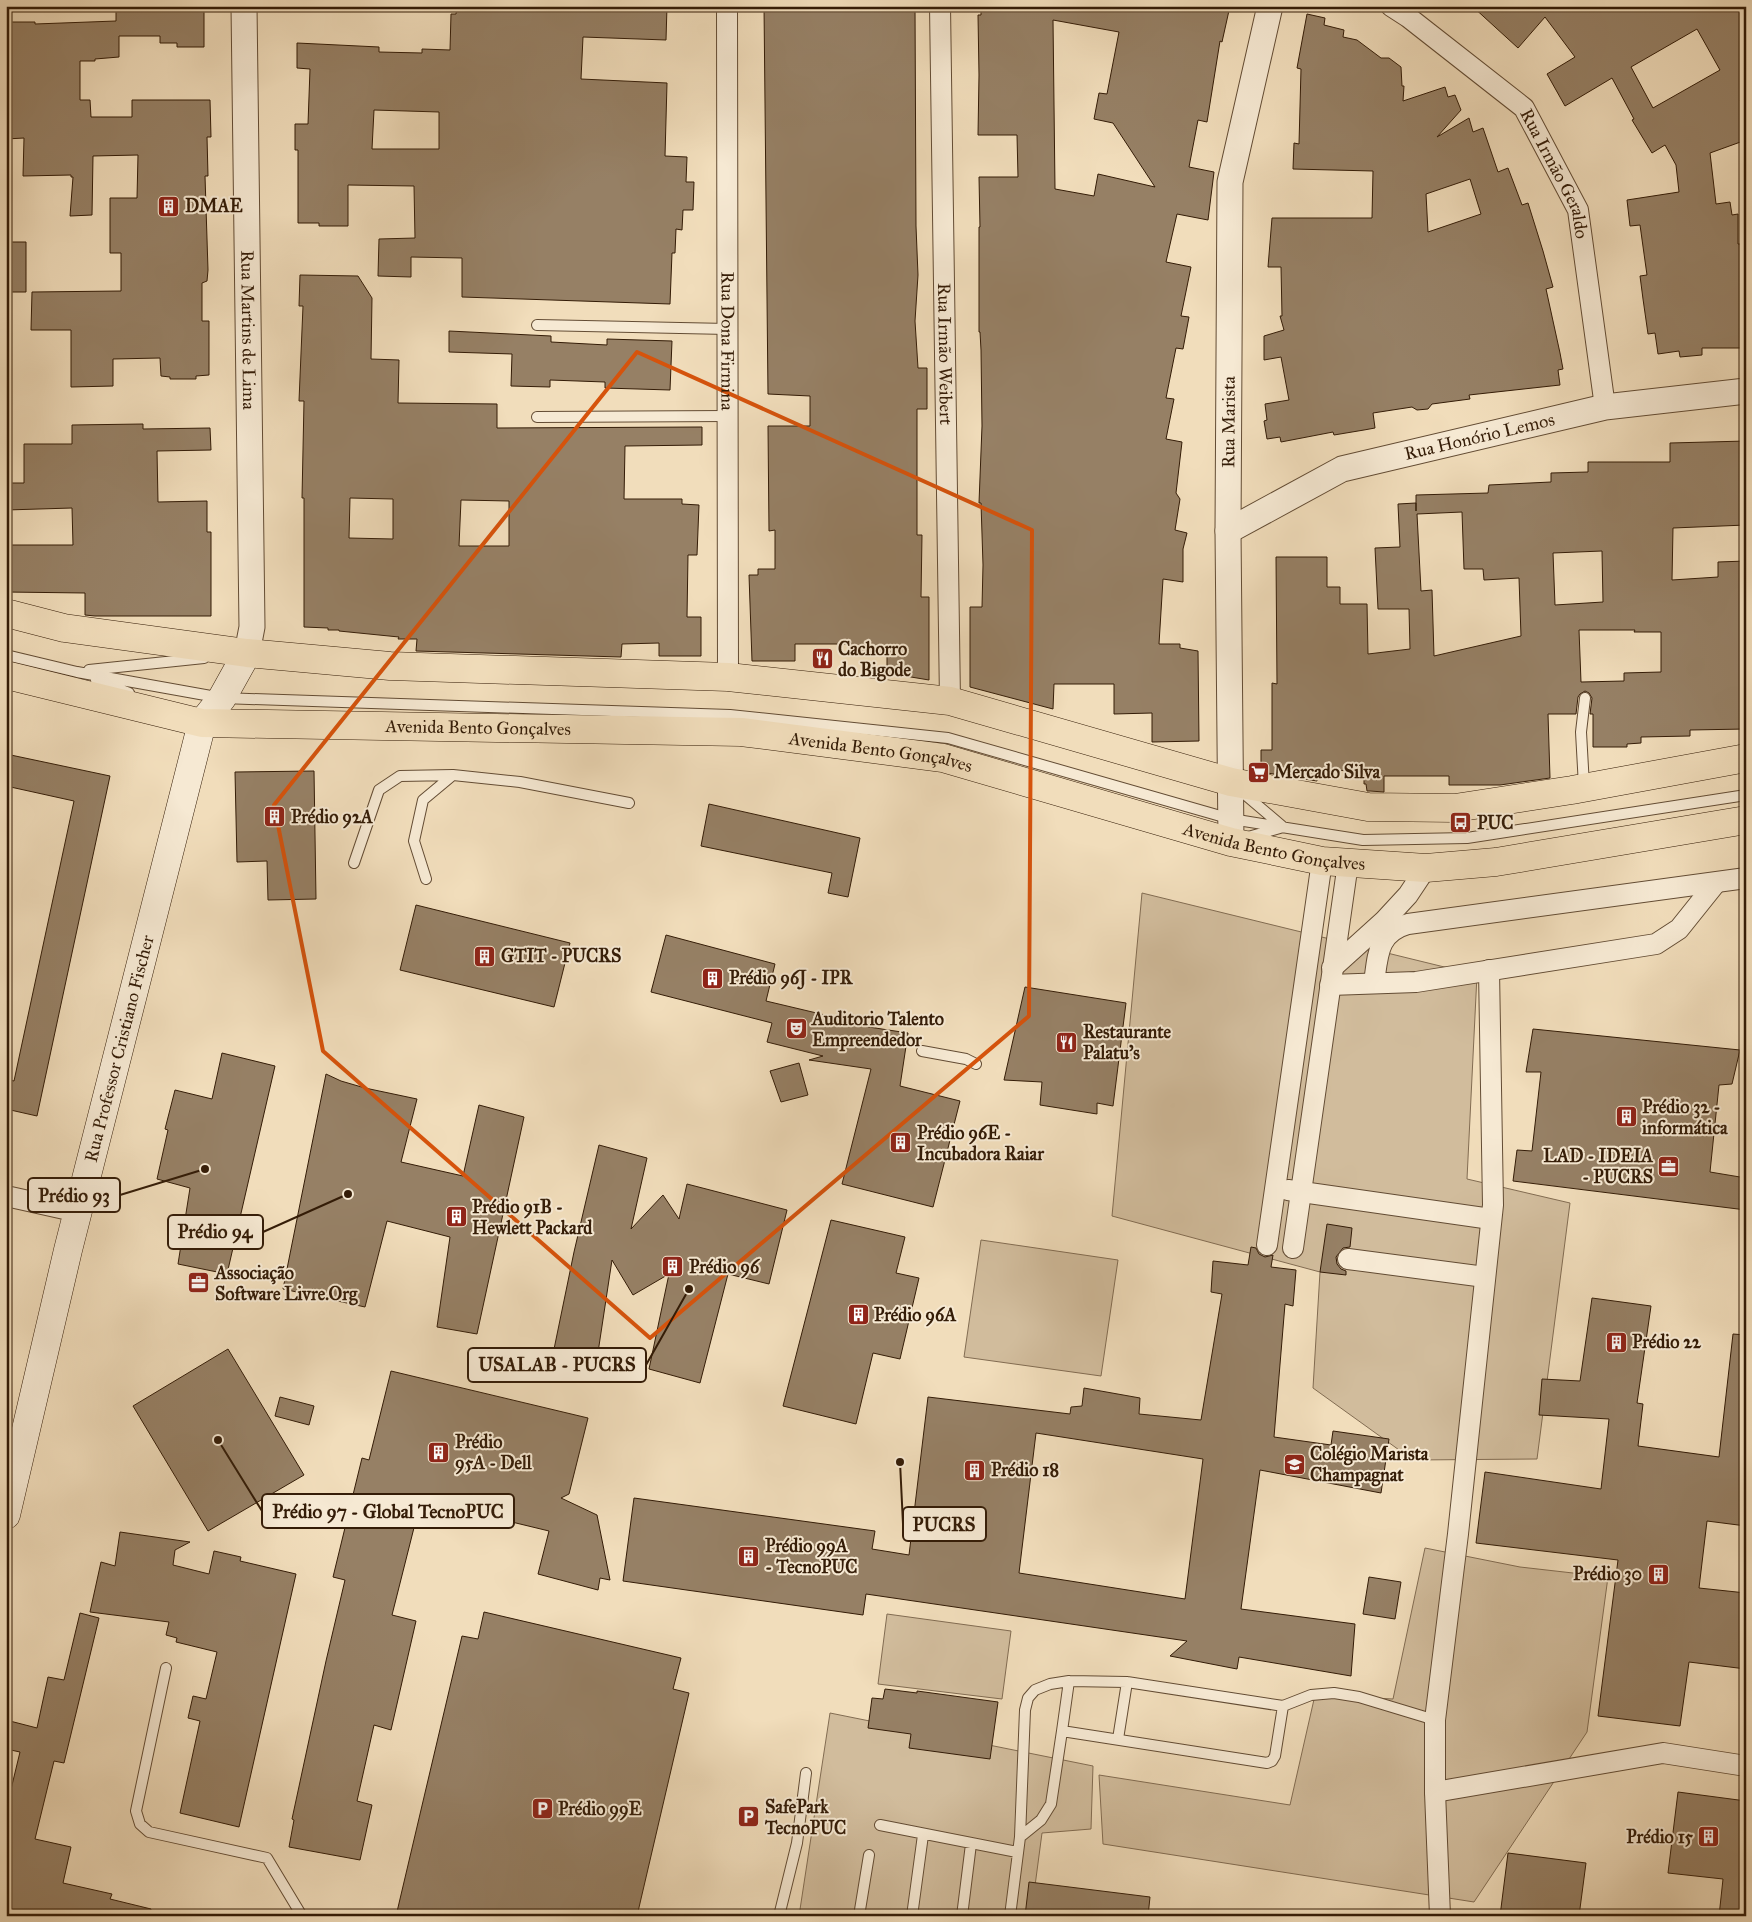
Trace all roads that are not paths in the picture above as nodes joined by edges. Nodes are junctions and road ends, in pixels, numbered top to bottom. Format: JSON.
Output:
{"nodes":[{"id":1,"x":244,"y":6,"type":"edge"},
{"id":2,"x":727,"y":6,"type":"edge"},
{"id":3,"x":940,"y":6,"type":"edge"},
{"id":4,"x":1270,"y":6,"type":"edge"},
{"id":5,"x":1391,"y":6,"type":"edge"},
{"id":6,"x":537,"y":324,"type":"dead end"},
{"id":7,"x":728,"y":329,"type":"junction"},
{"id":8,"x":1746,"y":391,"type":"edge"},
{"id":9,"x":1606,"y":407,"type":"junction"},
{"id":10,"x":727,"y":416,"type":"junction"},
{"id":11,"x":536,"y":417,"type":"dead end"},
{"id":12,"x":1228,"y":531,"type":"junction"},
{"id":13,"x":6,"y":614,"type":"edge"},
{"id":14,"x":247,"y":653,"type":"junction"},
{"id":15,"x":6,"y":655,"type":"edge"},
{"id":16,"x":77,"y":672,"type":"junction"},
{"id":17,"x":6,"y":675,"type":"edge"},
{"id":18,"x":728,"y":677,"type":"junction"},
{"id":19,"x":222,"y":698,"type":"junction"},
{"id":20,"x":1585,"y":698,"type":"dead end"},
{"id":21,"x":950,"y":700,"type":"junction"},
{"id":22,"x":202,"y":723,"type":"junction"},
{"id":23,"x":1746,"y":758,"type":"edge"},
{"id":24,"x":453,"y":775,"type":"junction"},
{"id":25,"x":1231,"y":782,"type":"junction"},
{"id":26,"x":1584,"y":787,"type":"junction"},
{"id":27,"x":1746,"y":794,"type":"edge"},
{"id":28,"x":629,"y":803,"type":"dead end"},
{"id":29,"x":1746,"y":820,"type":"edge"},
{"id":30,"x":1283,"y":827,"type":"junction"},
{"id":31,"x":1231,"y":830,"type":"junction"},
{"id":32,"x":1335,"y":862,"type":"junction"},
{"id":33,"x":354,"y":863,"type":"dead end"},
{"id":34,"x":1426,"y":868,"type":"junction"},
{"id":35,"x":1746,"y":878,"type":"edge"},
{"id":36,"x":426,"y":879,"type":"dead end"},
{"id":37,"x":1715,"y":884,"type":"junction"},
{"id":38,"x":1310,"y":941,"type":"junction"},
{"id":39,"x":1336,"y":945,"type":"junction"},
{"id":40,"x":1489,"y":970,"type":"junction"},
{"id":41,"x":1331,"y":976,"type":"junction"},
{"id":42,"x":1374,"y":983,"type":"junction"},
{"id":43,"x":922,"y":1051,"type":"dead end"},
{"id":44,"x":976,"y":1064,"type":"dead end"},
{"id":45,"x":1275,"y":1188,"type":"junction"},
{"id":46,"x":1301,"y":1192,"type":"junction"},
{"id":47,"x":6,"y":1196,"type":"edge"},
{"id":48,"x":78,"y":1212,"type":"junction"},
{"id":49,"x":1491,"y":1219,"type":"junction"},
{"id":50,"x":1267,"y":1245,"type":"dead end"},
{"id":51,"x":1293,"y":1248,"type":"dead end"},
{"id":52,"x":1348,"y":1259,"type":"dead end"},
{"id":53,"x":1485,"y":1277,"type":"junction"},
{"id":54,"x":6,"y":1516,"type":"edge"},
{"id":55,"x":166,"y":1668,"type":"dead end"},
{"id":56,"x":1069,"y":1681,"type":"junction"},
{"id":57,"x":1127,"y":1682,"type":"junction"},
{"id":58,"x":1283,"y":1706,"type":"junction"},
{"id":59,"x":1435,"y":1720,"type":"junction"},
{"id":60,"x":1062,"y":1731,"type":"junction"},
{"id":61,"x":1118,"y":1740,"type":"junction"},
{"id":62,"x":1746,"y":1766,"type":"edge"},
{"id":63,"x":806,"y":1773,"type":"dead end"},
{"id":64,"x":1435,"y":1792,"type":"junction"},
{"id":65,"x":880,"y":1826,"type":"dead end"},
{"id":66,"x":923,"y":1835,"type":"junction"},
{"id":67,"x":1020,"y":1837,"type":"junction"},
{"id":68,"x":971,"y":1844,"type":"junction"},
{"id":69,"x":1017,"y":1852,"type":"junction"},
{"id":70,"x":869,"y":1855,"type":"dead end"},
{"id":71,"x":302,"y":1916,"type":"edge"},
{"id":72,"x":779,"y":1916,"type":"edge"},
{"id":73,"x":859,"y":1916,"type":"edge"},
{"id":74,"x":912,"y":1916,"type":"edge"},
{"id":75,"x":962,"y":1916,"type":"edge"},
{"id":76,"x":1010,"y":1916,"type":"edge"},
{"id":77,"x":1440,"y":1916,"type":"edge"}],
"edges":[{"from":1,"to":14,"type":"street","name":"Rua Martins de Lima"},
{"from":2,"to":7,"type":"street","name":"Rua Dona Firmina"},
{"from":3,"to":21,"type":"street","name":"Rua Irmão Weibert"},
{"from":4,"to":12,"type":"street","name":"Rua Marista"},
{"from":5,"to":9,"type":"street","name":"Rua Irmão Geraldo"},
{"from":6,"to":7,"type":"lane"},
{"from":7,"to":10,"type":"street","name":"Rua Dona Firmina"},
{"from":8,"to":9,"type":"street","name":"Rua Honório Lemos"},
{"from":9,"to":12,"type":"street","name":"Rua Honório Lemos"},
{"from":10,"to":11,"type":"lane"},
{"from":10,"to":18,"type":"street","name":"Rua Dona Firmina"},
{"from":12,"to":25,"type":"street","name":"Rua Marista"},
{"from":13,"to":14,"type":"main road"},
{"from":14,"to":16,"type":"lane"},
{"from":14,"to":18,"type":"main road"},
{"from":14,"to":19,"type":"main road","name":"Rua Professor Cristiano Fischer"},
{"from":15,"to":16,"type":"lane"},
{"from":16,"to":19,"type":"lane"},
{"from":16,"to":22,"type":"lane"},
{"from":17,"to":22,"type":"main road","name":"Avenida Bento Gonçalves"},
{"from":18,"to":21,"type":"main road"},
{"from":19,"to":22,"type":"main road","name":"Rua Professor Cristiano Fischer"},
{"from":19,"to":31,"type":"lane"},
{"from":20,"to":26,"type":"lane"},
{"from":21,"to":25,"type":"main road"},
{"from":22,"to":31,"type":"main road","name":"Avenida Bento Gonçalves"},
{"from":22,"to":48,"type":"main road","name":"Rua Professor Cristiano Fischer"},
{"from":23,"to":26,"type":"main road"},
{"from":24,"to":28,"type":"lane"},
{"from":24,"to":33,"type":"lane"},
{"from":24,"to":36,"type":"lane"},
{"from":25,"to":26,"type":"main road"},
{"from":25,"to":30,"type":"lane"},
{"from":25,"to":31,"type":"street","name":"Rua Marista"},
{"from":27,"to":30,"type":"lane"},
{"from":29,"to":34,"type":"main road","name":"Avenida Bento Gonçalves"},
{"from":30,"to":31,"type":"lane"},
{"from":30,"to":31,"type":"lane"},
{"from":31,"to":32,"type":"main road","name":"Avenida Bento Gonçalves"},
{"from":32,"to":34,"type":"main road","name":"Avenida Bento Gonçalves"},
{"from":32,"to":38,"type":"street"},
{"from":32,"to":39,"type":"street"},
{"from":34,"to":41,"type":"street"},
{"from":35,"to":37,"type":"street"},
{"from":37,"to":40,"type":"street"},
{"from":37,"to":42,"type":"street"},
{"from":38,"to":39,"type":"street"},
{"from":38,"to":45,"type":"street"},
{"from":39,"to":41,"type":"street"},
{"from":40,"to":42,"type":"street"},
{"from":40,"to":49,"type":"street"},
{"from":41,"to":42,"type":"street"},
{"from":41,"to":46,"type":"street"},
{"from":43,"to":44,"type":"lane"},
{"from":45,"to":46,"type":"street"},
{"from":45,"to":50,"type":"street"},
{"from":46,"to":49,"type":"street"},
{"from":46,"to":51,"type":"street"},
{"from":47,"to":48,"type":"street"},
{"from":48,"to":54,"type":"main road","name":"Rua Professor Cristiano Fischer"},
{"from":49,"to":53,"type":"street"},
{"from":52,"to":53,"type":"street"},
{"from":53,"to":59,"type":"street"},
{"from":55,"to":71,"type":"lane"},
{"from":56,"to":57,"type":"lane"},
{"from":56,"to":60,"type":"lane"},
{"from":56,"to":67,"type":"lane"},
{"from":57,"to":58,"type":"lane"},
{"from":57,"to":61,"type":"lane"},
{"from":58,"to":59,"type":"lane"},
{"from":58,"to":61,"type":"lane"},
{"from":59,"to":64,"type":"street"},
{"from":60,"to":61,"type":"lane"},
{"from":60,"to":67,"type":"lane"},
{"from":62,"to":64,"type":"street"},
{"from":63,"to":72,"type":"lane"},
{"from":64,"to":77,"type":"street"},
{"from":65,"to":66,"type":"lane"},
{"from":66,"to":68,"type":"lane"},
{"from":66,"to":74,"type":"lane"},
{"from":67,"to":69,"type":"lane"},
{"from":68,"to":69,"type":"lane"},
{"from":68,"to":75,"type":"lane"},
{"from":69,"to":76,"type":"lane"},
{"from":70,"to":73,"type":"lane"}]}
